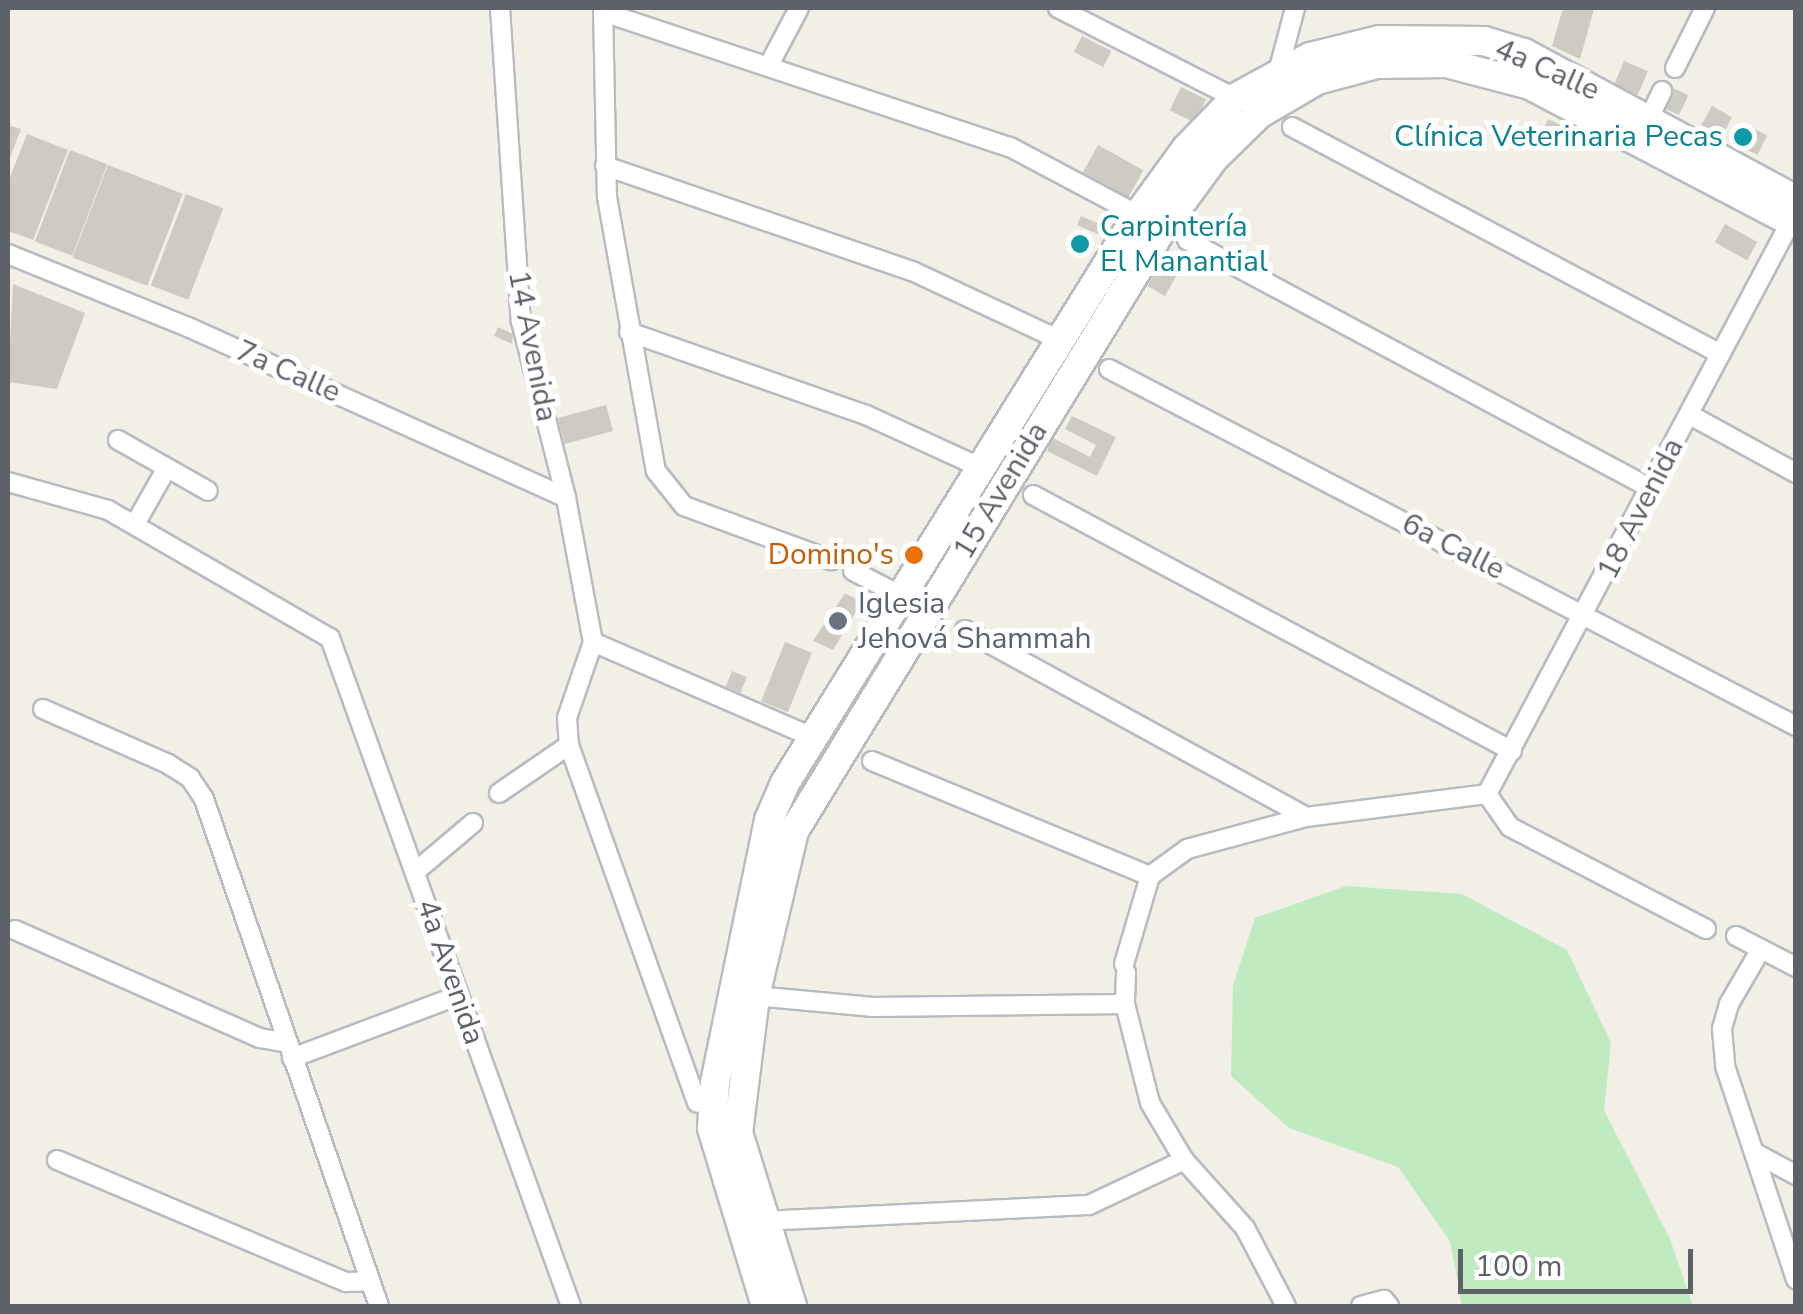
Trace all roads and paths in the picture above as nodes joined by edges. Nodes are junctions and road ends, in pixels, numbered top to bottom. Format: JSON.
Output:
{"nodes":[{"id":1,"x":500,"y":8,"type":"edge"},
{"id":2,"x":799,"y":8,"type":"edge"},
{"id":3,"x":1058,"y":8,"type":"edge"},
{"id":4,"x":1295,"y":8,"type":"edge"},
{"id":5,"x":1705,"y":8,"type":"edge"},
{"id":6,"x":603,"y":10,"type":"edge"},
{"id":7,"x":769,"y":64,"type":"junction"},
{"id":8,"x":1675,"y":68,"type":"dead end"},
{"id":9,"x":1278,"y":72,"type":"junction"},
{"id":10,"x":1317,"y":80,"type":"joint"},
{"id":11,"x":1662,"y":91,"type":"dead end"},
{"id":12,"x":1235,"y":98,"type":"junction"},
{"id":13,"x":1649,"y":118,"type":"junction"},
{"id":14,"x":1292,"y":127,"type":"dead end"},
{"id":15,"x":605,"y":166,"type":"junction"},
{"id":16,"x":1138,"y":215,"type":"junction"},
{"id":17,"x":1794,"y":215,"type":"edge"},
{"id":18,"x":1187,"y":240,"type":"dead end"},
{"id":19,"x":8,"y":254,"type":"edge"},
{"id":20,"x":629,"y":332,"type":"junction"},
{"id":21,"x":1064,"y":342,"type":"junction"},
{"id":22,"x":1721,"y":354,"type":"junction"},
{"id":23,"x":1109,"y":369,"type":"dead end"},
{"id":24,"x":1690,"y":415,"type":"junction"},
{"id":25,"x":118,"y":440,"type":"dead end"},
{"id":26,"x":166,"y":468,"type":"junction"},
{"id":27,"x":984,"y":469,"type":"junction"},
{"id":28,"x":1796,"y":473,"type":"edge"},
{"id":29,"x":8,"y":482,"type":"edge"},
{"id":30,"x":1650,"y":488,"type":"junction"},
{"id":31,"x":208,"y":491,"type":"dead end"},
{"id":32,"x":1033,"y":496,"type":"dead end"},
{"id":33,"x":566,"y":498,"type":"junction"},
{"id":34,"x":135,"y":524,"type":"junction"},
{"id":35,"x":831,"y":560,"type":"dead end"},
{"id":36,"x":853,"y":571,"type":"dead end"},
{"id":37,"x":905,"y":598,"type":"junction"},
{"id":38,"x":1586,"y":616,"type":"junction"},
{"id":39,"x":965,"y":630,"type":"dead end"},
{"id":40,"x":593,"y":642,"type":"junction"},
{"id":41,"x":43,"y":710,"type":"dead end"},
{"id":42,"x":1796,"y":726,"type":"edge"},
{"id":43,"x":570,"y":737,"type":"junction"},
{"id":44,"x":813,"y":737,"type":"junction"},
{"id":45,"x":1512,"y":751,"type":"junction"},
{"id":46,"x":872,"y":761,"type":"dead end"},
{"id":47,"x":499,"y":793,"type":"dead end"},
{"id":48,"x":1487,"y":794,"type":"junction"},
{"id":49,"x":1306,"y":817,"type":"junction"},
{"id":50,"x":474,"y":823,"type":"dead end"},
{"id":51,"x":415,"y":872,"type":"junction"},
{"id":52,"x":1150,"y":876,"type":"junction"},
{"id":53,"x":1706,"y":929,"type":"dead end"},
{"id":54,"x":14,"y":930,"type":"dead end"},
{"id":55,"x":1736,"y":936,"type":"dead end"},
{"id":56,"x":1761,"y":949,"type":"junction"},
{"id":57,"x":1796,"y":967,"type":"edge"},
{"id":58,"x":457,"y":996,"type":"junction"},
{"id":59,"x":754,"y":996,"type":"junction"},
{"id":60,"x":1125,"y":1004,"type":"junction"},
{"id":61,"x":290,"y":1050,"type":"junction"},
{"id":62,"x":697,"y":1103,"type":"dead end"},
{"id":63,"x":725,"y":1131,"type":"junction"},
{"id":64,"x":1755,"y":1153,"type":"junction"},
{"id":65,"x":57,"y":1160,"type":"dead end"},
{"id":66,"x":1184,"y":1160,"type":"junction"},
{"id":67,"x":1796,"y":1175,"type":"edge"},
{"id":68,"x":762,"y":1221,"type":"junction"},
{"id":69,"x":1796,"y":1280,"type":"edge"},
{"id":70,"x":370,"y":1281,"type":"junction"},
{"id":71,"x":379,"y":1306,"type":"edge"},
{"id":72,"x":571,"y":1306,"type":"edge"},
{"id":73,"x":766,"y":1306,"type":"edge"},
{"id":74,"x":792,"y":1306,"type":"edge"},
{"id":75,"x":1286,"y":1306,"type":"edge"},
{"id":76,"x":1361,"y":1306,"type":"edge"},
{"id":77,"x":1389,"y":1306,"type":"edge"}],
"edges":[{"from":1,"to":33,"type":"street","name":"14 Avenida"},
{"from":2,"to":7,"type":"street"},
{"from":3,"to":12,"type":"street"},
{"from":4,"to":9,"type":"street"},
{"from":5,"to":8,"type":"street"},
{"from":6,"to":7,"type":"street"},
{"from":6,"to":15,"type":"street"},
{"from":7,"to":16,"type":"street"},
{"from":9,"to":12,"type":"main road","name":"15 Avenida"},
{"from":9,"to":13,"type":"main road","name":"4a Calle"},
{"from":10,"to":17,"type":"main road","name":"4a Calle"},
{"from":10,"to":59,"type":"main road","name":"15 Avenida"},
{"from":11,"to":13,"type":"street"},
{"from":12,"to":16,"type":"main road","name":"15 Avenida"},
{"from":13,"to":17,"type":"main road","name":"4a Calle"},
{"from":14,"to":22,"type":"street"},
{"from":15,"to":20,"type":"street"},
{"from":15,"to":21,"type":"street"},
{"from":16,"to":21,"type":"main road","name":"15 Avenida"},
{"from":17,"to":22,"type":"street","name":"18 Avenida"},
{"from":18,"to":30,"type":"street"},
{"from":19,"to":33,"type":"street","name":"7a Calle"},
{"from":20,"to":27,"type":"street"},
{"from":20,"to":35,"type":"street"},
{"from":21,"to":27,"type":"main road","name":"15 Avenida"},
{"from":22,"to":24,"type":"street","name":"18 Avenida"},
{"from":23,"to":38,"type":"street","name":"6a Calle"},
{"from":24,"to":28,"type":"street"},
{"from":24,"to":30,"type":"street","name":"18 Avenida"},
{"from":25,"to":26,"type":"street"},
{"from":26,"to":31,"type":"street"},
{"from":26,"to":34,"type":"street"},
{"from":27,"to":37,"type":"main road","name":"15 Avenida"},
{"from":29,"to":34,"type":"street"},
{"from":30,"to":38,"type":"street","name":"18 Avenida"},
{"from":32,"to":45,"type":"street"},
{"from":33,"to":40,"type":"street","name":"14 Avenida"},
{"from":34,"to":51,"type":"street","name":"4a Avenida"},
{"from":36,"to":37,"type":"street"},
{"from":37,"to":44,"type":"main road","name":"15 Avenida"},
{"from":38,"to":42,"type":"street","name":"6a Calle"},
{"from":38,"to":45,"type":"street","name":"18 Avenida"},
{"from":39,"to":49,"type":"street"},
{"from":40,"to":43,"type":"street","name":"14 Avenida"},
{"from":40,"to":44,"type":"street"},
{"from":41,"to":61,"type":"street"},
{"from":43,"to":47,"type":"street"},
{"from":43,"to":62,"type":"street"},
{"from":44,"to":63,"type":"main road","name":"15 Avenida"},
{"from":45,"to":48,"type":"street","name":"18 Avenida"},
{"from":46,"to":52,"type":"street"},
{"from":48,"to":49,"type":"street"},
{"from":48,"to":53,"type":"street"},
{"from":49,"to":52,"type":"street"},
{"from":50,"to":51,"type":"street"},
{"from":51,"to":58,"type":"street","name":"4a Avenida"},
{"from":52,"to":60,"type":"street"},
{"from":54,"to":61,"type":"street"},
{"from":55,"to":56,"type":"street"},
{"from":56,"to":57,"type":"street"},
{"from":56,"to":64,"type":"street"},
{"from":58,"to":61,"type":"street"},
{"from":58,"to":72,"type":"street","name":"4a Avenida"},
{"from":59,"to":60,"type":"street"},
{"from":59,"to":63,"type":"main road","name":"15 Avenida"},
{"from":60,"to":66,"type":"street"},
{"from":61,"to":70,"type":"street"},
{"from":63,"to":68,"type":"main road"},
{"from":63,"to":73,"type":"main road"},
{"from":64,"to":67,"type":"street"},
{"from":64,"to":69,"type":"street"},
{"from":65,"to":70,"type":"street"},
{"from":66,"to":68,"type":"street"},
{"from":66,"to":75,"type":"street"},
{"from":68,"to":74,"type":"main road"},
{"from":70,"to":71,"type":"street"},
{"from":76,"to":77,"type":"street"}]}
